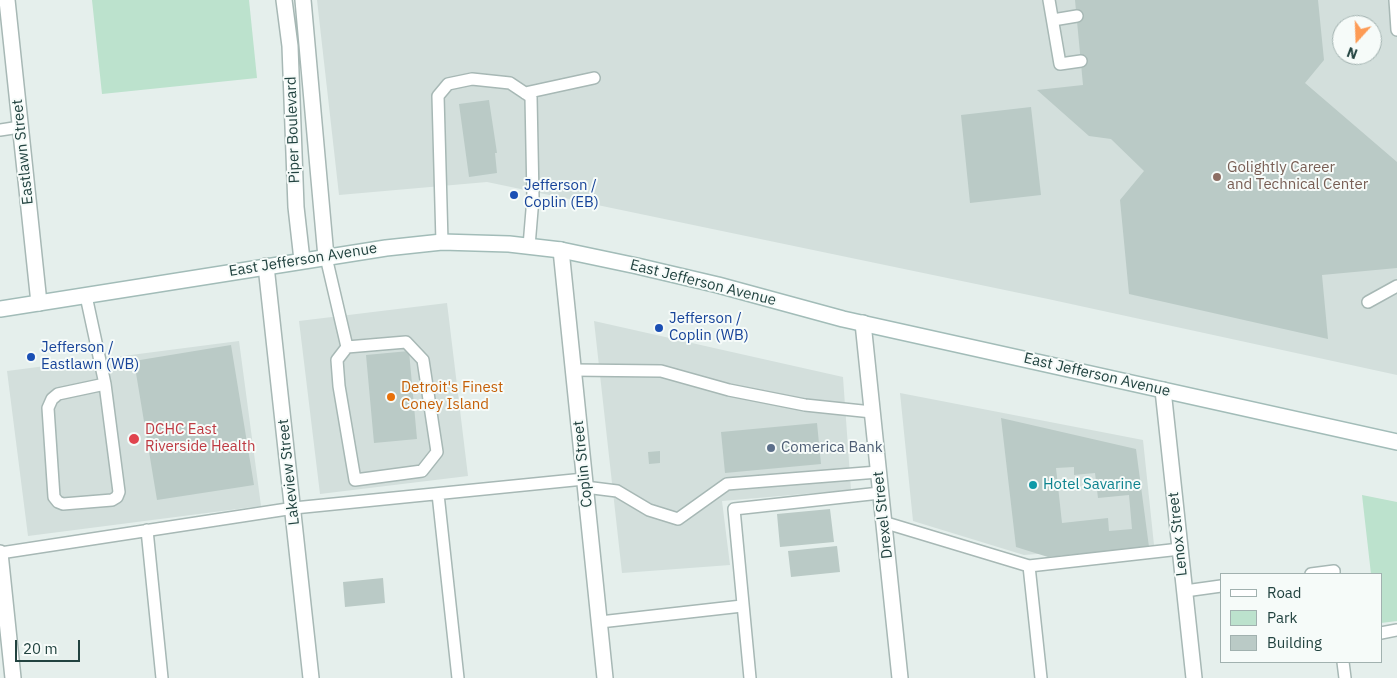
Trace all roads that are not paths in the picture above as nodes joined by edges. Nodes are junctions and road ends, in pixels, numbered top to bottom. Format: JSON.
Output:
{"nodes":[{"id":1,"x":7,"y":0,"type":"edge"},
{"id":2,"x":284,"y":0,"type":"edge"},
{"id":3,"x":303,"y":0,"type":"edge"},
{"id":4,"x":1049,"y":0,"type":"edge"},
{"id":5,"x":1395,"y":0,"type":"edge"},
{"id":6,"x":1077,"y":16,"type":"dead end"},
{"id":7,"x":1052,"y":20,"type":"junction"},
{"id":8,"x":1397,"y":30,"type":"edge"},
{"id":9,"x":1081,"y":61,"type":"dead end"},
{"id":10,"x":594,"y":78,"type":"dead end"},
{"id":11,"x":525,"y":93,"type":"junction"},
{"id":12,"x":20,"y":127,"type":"junction"},
{"id":13,"x":0,"y":130,"type":"edge"},
{"id":14,"x":442,"y":242,"type":"junction"},
{"id":15,"x":529,"y":246,"type":"junction"},
{"id":16,"x":561,"y":250,"type":"junction"},
{"id":17,"x":326,"y":257,"type":"junction"},
{"id":18,"x":302,"y":260,"type":"junction"},
{"id":19,"x":266,"y":266,"type":"junction"},
{"id":20,"x":1397,"y":286,"type":"edge"},
{"id":21,"x":86,"y":296,"type":"junction"},
{"id":22,"x":1368,"y":302,"type":"dead end"},
{"id":23,"x":38,"y":303,"type":"junction"},
{"id":24,"x":0,"y":309,"type":"edge"},
{"id":25,"x":862,"y":323,"type":"junction"},
{"id":26,"x":347,"y":347,"type":"junction"},
{"id":27,"x":573,"y":370,"type":"junction"},
{"id":28,"x":105,"y":384,"type":"junction"},
{"id":29,"x":1163,"y":390,"type":"junction"},
{"id":30,"x":872,"y":412,"type":"junction"},
{"id":31,"x":1397,"y":442,"type":"edge"},
{"id":32,"x":878,"y":472,"type":"junction"},
{"id":33,"x":585,"y":483,"type":"junction"},
{"id":34,"x":880,"y":493,"type":"junction"},
{"id":35,"x":438,"y":494,"type":"junction"},
{"id":36,"x":294,"y":508,"type":"junction"},
{"id":37,"x":883,"y":522,"type":"junction"},
{"id":38,"x":147,"y":530,"type":"junction"},
{"id":39,"x":1180,"y":549,"type":"junction"},
{"id":40,"x":0,"y":553,"type":"edge"},
{"id":41,"x":1029,"y":566,"type":"junction"},
{"id":42,"x":1319,"y":573,"type":"edge"},
{"id":43,"x":1334,"y":573,"type":"edge"},
{"id":44,"x":1220,"y":586,"type":"edge"},
{"id":45,"x":1184,"y":591,"type":"junction"},
{"id":46,"x":742,"y":606,"type":"junction"},
{"id":47,"x":600,"y":622,"type":"junction"},
{"id":48,"x":1397,"y":630,"type":"edge"},
{"id":49,"x":1382,"y":632,"type":"edge"},
{"id":50,"x":1343,"y":663,"type":"edge"},
{"id":51,"x":14,"y":678,"type":"edge"},
{"id":52,"x":162,"y":678,"type":"edge"},
{"id":53,"x":311,"y":678,"type":"edge"},
{"id":54,"x":458,"y":678,"type":"edge"},
{"id":55,"x":605,"y":678,"type":"edge"},
{"id":56,"x":750,"y":678,"type":"edge"},
{"id":57,"x":900,"y":678,"type":"edge"},
{"id":58,"x":1041,"y":678,"type":"edge"},
{"id":59,"x":1194,"y":678,"type":"edge"},
{"id":60,"x":1345,"y":678,"type":"edge"}],
"edges":[{"from":1,"to":12,"type":"street","name":"Eastlawn Street"},
{"from":2,"to":18,"type":"street","name":"Piper Boulevard"},
{"from":3,"to":17,"type":"street","name":"Piper Boulevard"},
{"from":4,"to":7,"type":"lane"},
{"from":5,"to":8,"type":"lane"},
{"from":6,"to":7,"type":"lane"},
{"from":7,"to":9,"type":"lane"},
{"from":10,"to":11,"type":"lane"},
{"from":11,"to":14,"type":"lane"},
{"from":11,"to":15,"type":"lane"},
{"from":12,"to":13,"type":"lane"},
{"from":12,"to":23,"type":"street","name":"Eastlawn Street"},
{"from":14,"to":15,"type":"street","name":"East Jefferson Avenue"},
{"from":14,"to":17,"type":"street","name":"East Jefferson Avenue"},
{"from":15,"to":16,"type":"street","name":"East Jefferson Avenue"},
{"from":16,"to":25,"type":"street","name":"East Jefferson Avenue"},
{"from":16,"to":27,"type":"street","name":"Coplin Street"},
{"from":17,"to":18,"type":"street","name":"East Jefferson Avenue"},
{"from":17,"to":26,"type":"lane"},
{"from":18,"to":19,"type":"street","name":"East Jefferson Avenue"},
{"from":19,"to":21,"type":"street","name":"East Jefferson Avenue"},
{"from":19,"to":36,"type":"street","name":"Lakeview Street"},
{"from":20,"to":22,"type":"lane"},
{"from":21,"to":23,"type":"street","name":"East Jefferson Avenue"},
{"from":21,"to":28,"type":"lane"},
{"from":23,"to":24,"type":"street","name":"East Jefferson Avenue"},
{"from":25,"to":29,"type":"street","name":"East Jefferson Avenue"},
{"from":25,"to":30,"type":"street","name":"Drexel Street"},
{"from":26,"to":26,"type":"lane"},
{"from":27,"to":30,"type":"lane"},
{"from":27,"to":33,"type":"street","name":"Coplin Street"},
{"from":28,"to":28,"type":"lane"},
{"from":29,"to":31,"type":"street","name":"East Jefferson Avenue"},
{"from":29,"to":39,"type":"street","name":"Lenox Street"},
{"from":30,"to":32,"type":"street","name":"Drexel Street"},
{"from":32,"to":33,"type":"lane"},
{"from":32,"to":34,"type":"street","name":"Drexel Street"},
{"from":33,"to":35,"type":"lane"},
{"from":33,"to":47,"type":"street","name":"Coplin Street"},
{"from":34,"to":37,"type":"street","name":"Drexel Street"},
{"from":34,"to":46,"type":"lane"},
{"from":35,"to":36,"type":"lane"},
{"from":35,"to":54,"type":"lane"},
{"from":36,"to":38,"type":"lane"},
{"from":36,"to":53,"type":"street","name":"Lakeview Street"},
{"from":37,"to":41,"type":"lane"},
{"from":37,"to":57,"type":"street","name":"Drexel Street"},
{"from":38,"to":40,"type":"lane"},
{"from":38,"to":52,"type":"lane"},
{"from":39,"to":41,"type":"lane"},
{"from":39,"to":45,"type":"street","name":"Lenox Street"},
{"from":40,"to":51,"type":"street"},
{"from":41,"to":58,"type":"lane"},
{"from":42,"to":43,"type":"lane"},
{"from":44,"to":45,"type":"lane"},
{"from":45,"to":59,"type":"street","name":"Lenox Street"},
{"from":46,"to":47,"type":"lane"},
{"from":46,"to":56,"type":"lane"},
{"from":47,"to":55,"type":"street","name":"Coplin Street"},
{"from":48,"to":49,"type":"lane"},
{"from":50,"to":60,"type":"lane"}]}
